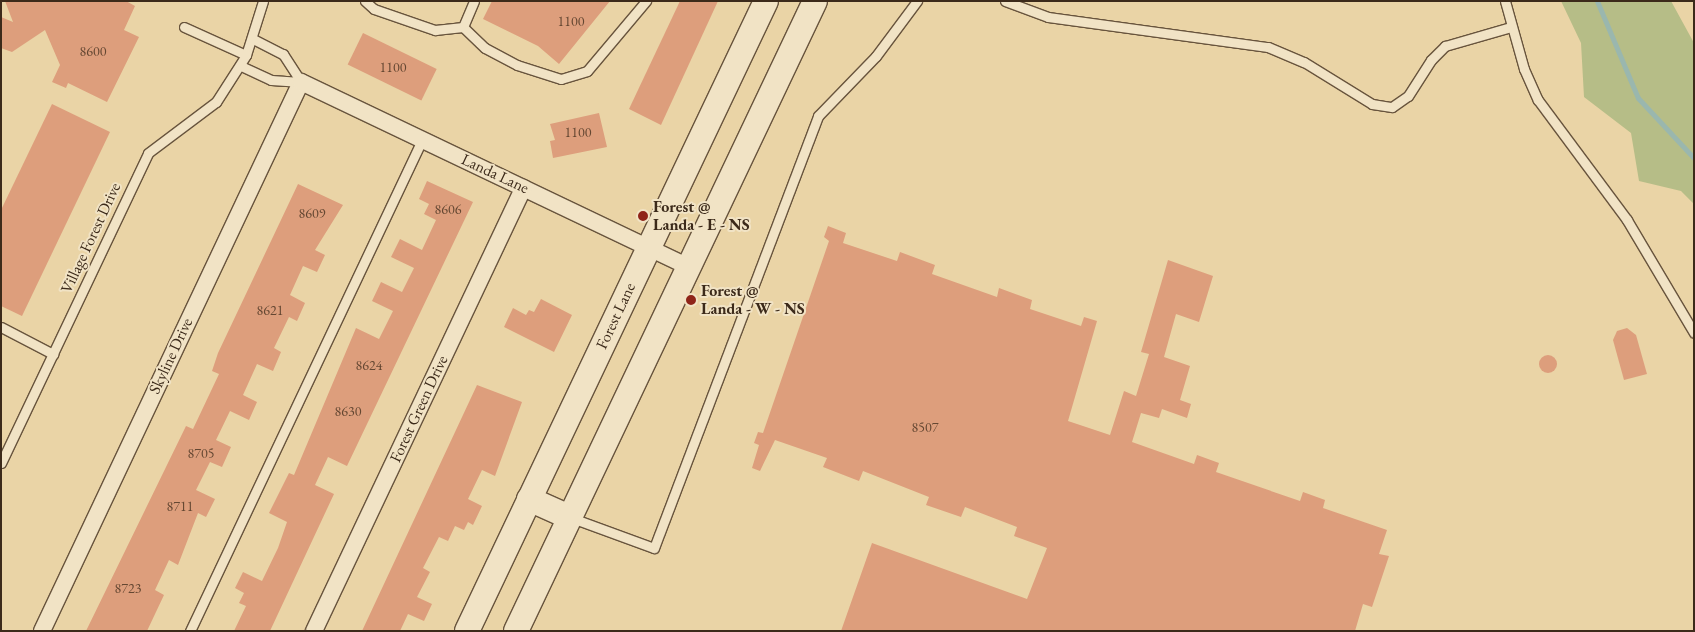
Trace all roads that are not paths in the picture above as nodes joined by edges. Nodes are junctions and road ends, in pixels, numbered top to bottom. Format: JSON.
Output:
{"nodes":[{"id":1,"x":264,"y":1,"type":"edge"},
{"id":2,"x":365,"y":1,"type":"edge"},
{"id":3,"x":474,"y":1,"type":"edge"},
{"id":4,"x":646,"y":1,"type":"edge"},
{"id":5,"x":766,"y":1,"type":"edge"},
{"id":6,"x":815,"y":1,"type":"edge"},
{"id":7,"x":917,"y":1,"type":"edge"},
{"id":8,"x":1006,"y":1,"type":"edge"},
{"id":9,"x":1505,"y":1,"type":"edge"},
{"id":10,"x":184,"y":27,"type":"dead end"},
{"id":11,"x":463,"y":27,"type":"junction"},
{"id":12,"x":1512,"y":27,"type":"junction"},
{"id":13,"x":253,"y":39,"type":"junction"},
{"id":14,"x":246,"y":55,"type":"junction"},
{"id":15,"x":241,"y":66,"type":"junction"},
{"id":16,"x":301,"y":82,"type":"junction"},
{"id":17,"x":422,"y":140,"type":"junction"},
{"id":18,"x":523,"y":188,"type":"junction"},
{"id":19,"x":648,"y":248,"type":"junction"},
{"id":20,"x":688,"y":267,"type":"junction"},
{"id":21,"x":1,"y":327,"type":"edge"},
{"id":22,"x":1694,"y":333,"type":"edge"},
{"id":23,"x":53,"y":354,"type":"junction"},
{"id":24,"x":1,"y":463,"type":"edge"},
{"id":25,"x":529,"y":499,"type":"junction"},
{"id":26,"x":569,"y":517,"type":"junction"},
{"id":27,"x":42,"y":631,"type":"edge"},
{"id":28,"x":190,"y":631,"type":"edge"},
{"id":29,"x":314,"y":631,"type":"edge"},
{"id":30,"x":467,"y":631,"type":"edge"},
{"id":31,"x":516,"y":631,"type":"edge"}],
"edges":[{"from":1,"to":13,"type":"lane","name":"Village Forest Drive"},
{"from":2,"to":11,"type":"lane"},
{"from":3,"to":11,"type":"lane"},
{"from":4,"to":11,"type":"lane"},
{"from":5,"to":19,"type":"main road","name":"Forest Lane"},
{"from":6,"to":20,"type":"main road"},
{"from":7,"to":26,"type":"lane"},
{"from":8,"to":12,"type":"lane"},
{"from":9,"to":12,"type":"lane"},
{"from":10,"to":14,"type":"lane"},
{"from":12,"to":22,"type":"lane"},
{"from":13,"to":14,"type":"lane","name":"Village Forest Drive"},
{"from":13,"to":16,"type":"lane"},
{"from":14,"to":15,"type":"lane","name":"Village Forest Drive"},
{"from":15,"to":16,"type":"lane"},
{"from":15,"to":23,"type":"lane","name":"Village Forest Drive"},
{"from":16,"to":17,"type":"street","name":"Landa Lane"},
{"from":16,"to":27,"type":"street","name":"Skyline Drive"},
{"from":17,"to":18,"type":"street","name":"Landa Lane"},
{"from":17,"to":28,"type":"lane"},
{"from":18,"to":19,"type":"street","name":"Landa Lane"},
{"from":18,"to":29,"type":"street","name":"Forest Green Drive"},
{"from":19,"to":20,"type":"street","name":"Landa Lane"},
{"from":19,"to":25,"type":"main road","name":"Forest Lane"},
{"from":20,"to":26,"type":"main road"},
{"from":21,"to":23,"type":"lane"},
{"from":23,"to":24,"type":"lane","name":"Village Forest Drive"},
{"from":25,"to":26,"type":"main road"},
{"from":25,"to":30,"type":"main road","name":"Forest Lane"},
{"from":26,"to":31,"type":"main road"}]}
